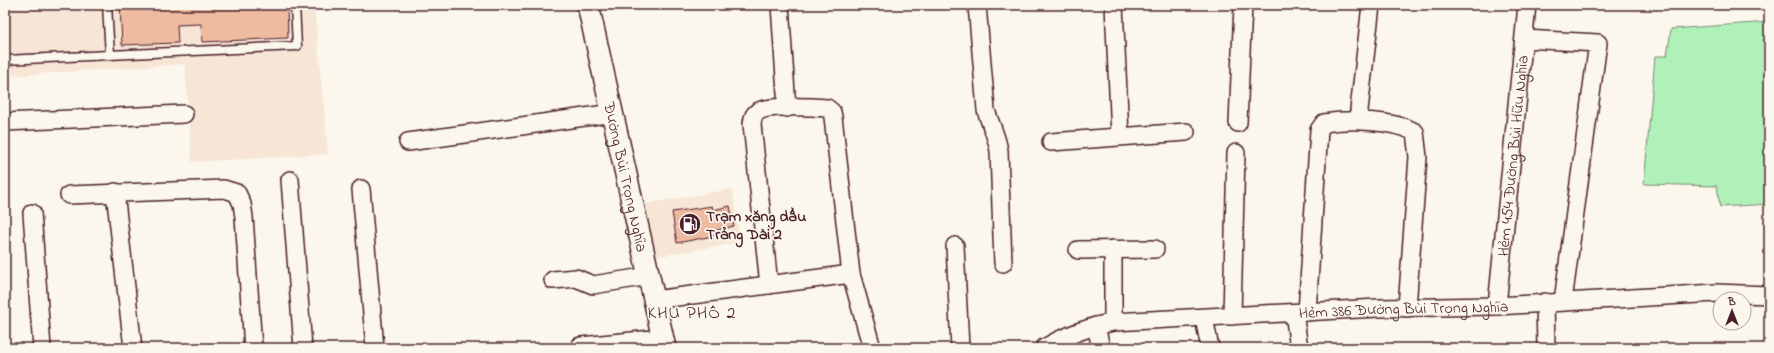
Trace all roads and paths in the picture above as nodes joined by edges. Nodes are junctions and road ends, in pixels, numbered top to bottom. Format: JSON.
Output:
{"nodes":[{"id":1,"x":107,"y":5,"type":"edge"},
{"id":2,"x":295,"y":5,"type":"edge"},
{"id":3,"x":588,"y":5,"type":"edge"},
{"id":4,"x":780,"y":5,"type":"edge"},
{"id":5,"x":978,"y":5,"type":"edge"},
{"id":6,"x":1114,"y":5,"type":"edge"},
{"id":7,"x":1243,"y":5,"type":"edge"},
{"id":8,"x":1370,"y":5,"type":"edge"},
{"id":9,"x":1527,"y":5,"type":"edge"},
{"id":10,"x":1524,"y":39,"type":"junction"},
{"id":11,"x":110,"y":55,"type":"junction"},
{"id":12,"x":5,"y":60,"type":"edge"},
{"id":13,"x":786,"y":108,"type":"junction"},
{"id":14,"x":1359,"y":110,"type":"dead end"},
{"id":15,"x":613,"y":113,"type":"junction"},
{"id":16,"x":184,"y":114,"type":"dead end"},
{"id":17,"x":5,"y":122,"type":"edge"},
{"id":18,"x":1238,"y":123,"type":"dead end"},
{"id":19,"x":1186,"y":132,"type":"dead end"},
{"id":20,"x":1120,"y":136,"type":"junction"},
{"id":21,"x":408,"y":142,"type":"dead end"},
{"id":22,"x":1051,"y":142,"type":"dead end"},
{"id":23,"x":1236,"y":153,"type":"dead end"},
{"id":24,"x":290,"y":180,"type":"dead end"},
{"id":25,"x":361,"y":189,"type":"dead end"},
{"id":26,"x":115,"y":192,"type":"junction"},
{"id":27,"x":69,"y":195,"type":"dead end"},
{"id":28,"x":32,"y":213,"type":"dead end"},
{"id":29,"x":956,"y":246,"type":"dead end"},
{"id":30,"x":1113,"y":249,"type":"junction"},
{"id":31,"x":1154,"y":249,"type":"dead end"},
{"id":32,"x":1078,"y":250,"type":"dead end"},
{"id":33,"x":1003,"y":263,"type":"dead end"},
{"id":34,"x":851,"y":274,"type":"junction"},
{"id":35,"x":649,"y":276,"type":"junction"},
{"id":36,"x":553,"y":280,"type":"dead end"},
{"id":37,"x":769,"y":285,"type":"junction"},
{"id":38,"x":1769,"y":295,"type":"edge"},
{"id":39,"x":654,"y":300,"type":"junction"},
{"id":40,"x":1563,"y":301,"type":"junction"},
{"id":41,"x":1545,"y":302,"type":"junction"},
{"id":42,"x":1497,"y":306,"type":"junction"},
{"id":43,"x":1407,"y":308,"type":"junction"},
{"id":44,"x":1301,"y":312,"type":"junction"},
{"id":45,"x":1232,"y":316,"type":"junction"},
{"id":46,"x":1204,"y":318,"type":"junction"},
{"id":47,"x":1105,"y":324,"type":"junction"},
{"id":48,"x":664,"y":344,"type":"edge"},
{"id":49,"x":42,"y":348,"type":"edge"},
{"id":50,"x":133,"y":348,"type":"edge"},
{"id":51,"x":253,"y":348,"type":"edge"},
{"id":52,"x":303,"y":348,"type":"edge"},
{"id":53,"x":375,"y":348,"type":"edge"},
{"id":54,"x":581,"y":348,"type":"edge"},
{"id":55,"x":872,"y":348,"type":"edge"},
{"id":56,"x":960,"y":348,"type":"edge"},
{"id":57,"x":1044,"y":348,"type":"edge"},
{"id":58,"x":1101,"y":348,"type":"edge"},
{"id":59,"x":1210,"y":348,"type":"edge"},
{"id":60,"x":1299,"y":348,"type":"edge"},
{"id":61,"x":1546,"y":348,"type":"edge"}],
"edges":[{"from":1,"to":11,"type":"lane"},
{"from":2,"to":11,"type":"lane"},
{"from":3,"to":15,"type":"street","name":"Đường Bùi Trọng Nghĩa"},
{"from":4,"to":13,"type":"street"},
{"from":5,"to":33,"type":"street"},
{"from":6,"to":20,"type":"street"},
{"from":7,"to":18,"type":"street"},
{"from":8,"to":14,"type":"street"},
{"from":9,"to":10,"type":"street","name":"Hẻm 454 Đường Bùi Hữu Nghĩa"},
{"from":10,"to":40,"type":"street"},
{"from":10,"to":42,"type":"street","name":"Hẻm 454 Đường Bùi Hữu Nghĩa"},
{"from":11,"to":12,"type":"lane"},
{"from":13,"to":34,"type":"street"},
{"from":13,"to":37,"type":"street"},
{"from":15,"to":21,"type":"street"},
{"from":15,"to":35,"type":"street","name":"Đường Bùi Trọng Nghĩa"},
{"from":16,"to":17,"type":"street"},
{"from":19,"to":20,"type":"street"},
{"from":20,"to":22,"type":"street"},
{"from":23,"to":45,"type":"street"},
{"from":24,"to":52,"type":"street"},
{"from":25,"to":53,"type":"street"},
{"from":26,"to":27,"type":"street"},
{"from":26,"to":50,"type":"street"},
{"from":26,"to":51,"type":"street"},
{"from":28,"to":49,"type":"street"},
{"from":29,"to":56,"type":"street"},
{"from":30,"to":31,"type":"street"},
{"from":30,"to":32,"type":"street"},
{"from":30,"to":47,"type":"street"},
{"from":34,"to":37,"type":"street"},
{"from":34,"to":55,"type":"street"},
{"from":35,"to":36,"type":"street"},
{"from":35,"to":39,"type":"street","name":"Đường Bùi Trọng Nghĩa"},
{"from":37,"to":39,"type":"street"},
{"from":38,"to":40,"type":"street","name":"Hẻm 386 Đường Bùi Trọng Nghĩa"},
{"from":39,"to":48,"type":"street","name":"Đường Bùi Trọng Nghĩa"},
{"from":40,"to":41,"type":"street","name":"Hẻm 386 Đường Bùi Trọng Nghĩa"},
{"from":41,"to":42,"type":"street","name":"Hẻm 386 Đường Bùi Trọng Nghĩa"},
{"from":41,"to":61,"type":"street"},
{"from":42,"to":43,"type":"street","name":"Hẻm 386 Đường Bùi Trọng Nghĩa"},
{"from":43,"to":44,"type":"street","name":"Hẻm 386 Đường Bùi Trọng Nghĩa"},
{"from":43,"to":44,"type":"street"},
{"from":44,"to":45,"type":"street","name":"Hẻm 386 Đường Bùi Trọng Nghĩa"},
{"from":44,"to":60,"type":"street"},
{"from":45,"to":46,"type":"street","name":"Hẻm 386 Đường Bùi Trọng Nghĩa"},
{"from":46,"to":47,"type":"street","name":"Hẻm 386 Đường Bùi Trọng Nghĩa"},
{"from":46,"to":59,"type":"street"},
{"from":47,"to":57,"type":"street","name":"Hẻm 386 Đường Bùi Trọng Nghĩa"},
{"from":47,"to":58,"type":"street"},
{"from":48,"to":54,"type":"street"}]}
